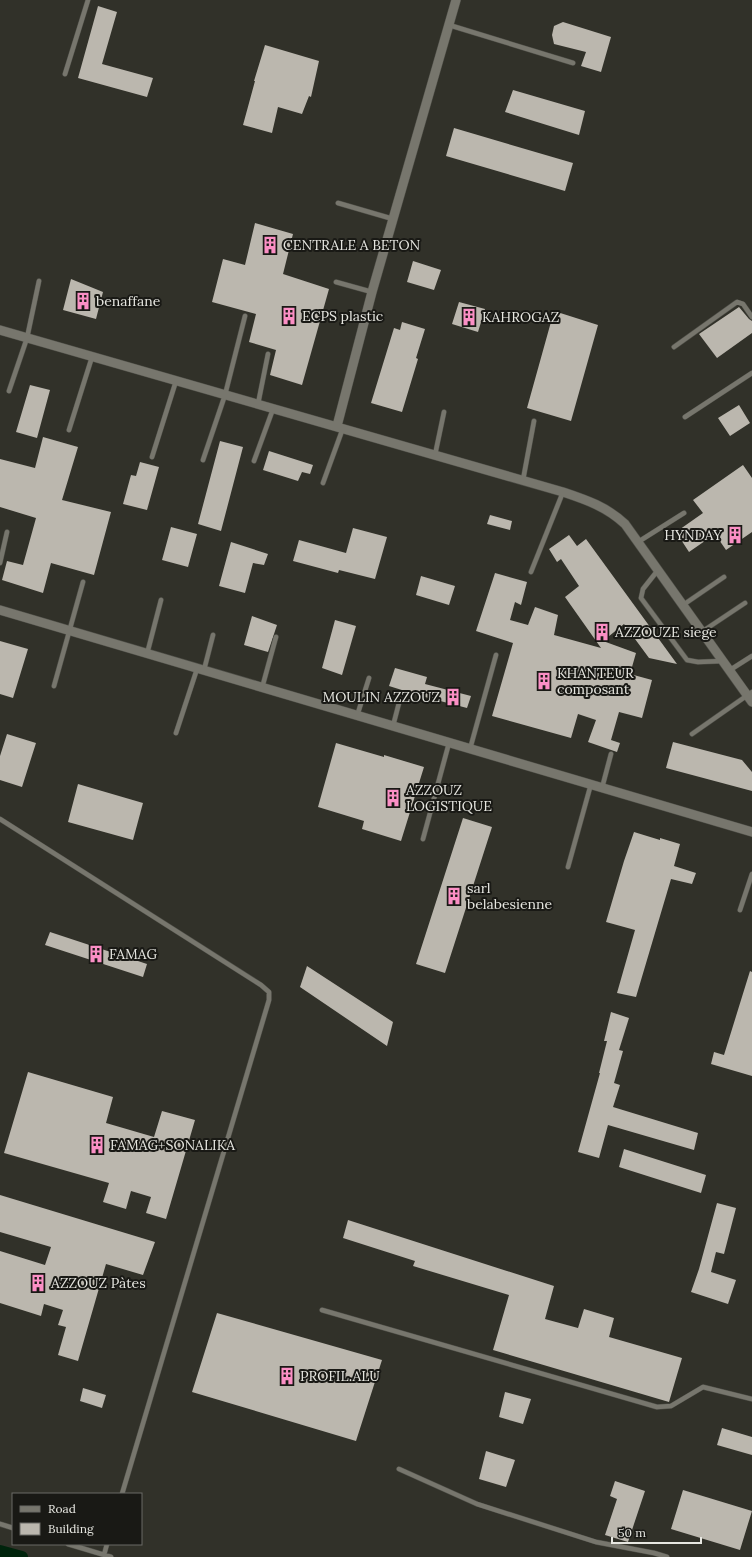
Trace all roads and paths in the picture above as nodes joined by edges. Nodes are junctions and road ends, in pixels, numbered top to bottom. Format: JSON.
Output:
{"nodes":[{"id":1,"x":88,"y":0,"type":"edge"},
{"id":2,"x":456,"y":0,"type":"edge"},
{"id":3,"x":449,"y":25,"type":"junction"},
{"id":4,"x":573,"y":63,"type":"dead end"},
{"id":5,"x":65,"y":74,"type":"dead end"},
{"id":6,"x":338,"y":204,"type":"dead end"},
{"id":7,"x":393,"y":219,"type":"junction"},
{"id":8,"x":39,"y":281,"type":"dead end"},
{"id":9,"x":336,"y":282,"type":"dead end"},
{"id":10,"x":372,"y":292,"type":"junction"},
{"id":11,"x":245,"y":316,"type":"dead end"},
{"id":12,"x":752,"y":317,"type":"edge"},
{"id":13,"x":0,"y":330,"type":"edge"},
{"id":14,"x":27,"y":338,"type":"junction"},
{"id":15,"x":674,"y":347,"type":"dead end"},
{"id":16,"x":268,"y":354,"type":"dead end"},
{"id":17,"x":92,"y":356,"type":"junction"},
{"id":18,"x":752,"y":373,"type":"edge"},
{"id":19,"x":176,"y":381,"type":"junction"},
{"id":20,"x":9,"y":391,"type":"dead end"},
{"id":21,"x":225,"y":395,"type":"junction"},
{"id":22,"x":258,"y":404,"type":"junction"},
{"id":23,"x":273,"y":409,"type":"junction"},
{"id":24,"x":444,"y":412,"type":"dead end"},
{"id":25,"x":685,"y":417,"type":"dead end"},
{"id":26,"x":534,"y":421,"type":"dead end"},
{"id":27,"x":340,"y":427,"type":"junction"},
{"id":28,"x":69,"y":430,"type":"dead end"},
{"id":29,"x":435,"y":455,"type":"junction"},
{"id":30,"x":152,"y":457,"type":"dead end"},
{"id":31,"x":203,"y":460,"type":"dead end"},
{"id":32,"x":254,"y":461,"type":"dead end"},
{"id":33,"x":523,"y":480,"type":"junction"},
{"id":34,"x":322,"y":483,"type":"dead end"},
{"id":35,"x":563,"y":492,"type":"junction"},
{"id":36,"x":684,"y":513,"type":"dead end"},
{"id":37,"x":7,"y":532,"type":"dead end"},
{"id":38,"x":638,"y":542,"type":"junction"},
{"id":39,"x":0,"y":563,"type":"edge"},
{"id":40,"x":658,"y":570,"type":"junction"},
{"id":41,"x":531,"y":572,"type":"dead end"},
{"id":42,"x":724,"y":577,"type":"dead end"},
{"id":43,"x":83,"y":582,"type":"dead end"},
{"id":44,"x":161,"y":600,"type":"dead end"},
{"id":45,"x":745,"y":603,"type":"dead end"},
{"id":46,"x":684,"y":604,"type":"junction"},
{"id":47,"x":0,"y":610,"type":"edge"},
{"id":48,"x":71,"y":631,"type":"junction"},
{"id":49,"x":703,"y":631,"type":"junction"},
{"id":50,"x":213,"y":635,"type":"dead end"},
{"id":51,"x":276,"y":637,"type":"dead end"},
{"id":52,"x":148,"y":654,"type":"junction"},
{"id":53,"x":496,"y":655,"type":"dead end"},
{"id":54,"x":752,"y":656,"type":"edge"},
{"id":55,"x":724,"y":661,"type":"junction"},
{"id":56,"x":201,"y":670,"type":"junction"},
{"id":57,"x":730,"y":670,"type":"junction"},
{"id":58,"x":370,"y":678,"type":"dead end"},
{"id":59,"x":54,"y":686,"type":"dead end"},
{"id":60,"x":262,"y":688,"type":"junction"},
{"id":61,"x":750,"y":696,"type":"edge"},
{"id":62,"x":400,"y":699,"type":"dead end"},
{"id":63,"x":357,"y":716,"type":"junction"},
{"id":64,"x":393,"y":726,"type":"junction"},
{"id":65,"x":176,"y":733,"type":"dead end"},
{"id":66,"x":692,"y":734,"type":"dead end"},
{"id":67,"x":449,"y":743,"type":"junction"},
{"id":68,"x":470,"y":749,"type":"junction"},
{"id":69,"x":611,"y":754,"type":"dead end"},
{"id":70,"x":591,"y":784,"type":"junction"},
{"id":71,"x":602,"y":788,"type":"junction"},
{"id":72,"x":0,"y":819,"type":"edge"},
{"id":73,"x":752,"y":832,"type":"edge"},
{"id":74,"x":423,"y":840,"type":"dead end"},
{"id":75,"x":568,"y":867,"type":"dead end"},
{"id":76,"x":752,"y":874,"type":"edge"},
{"id":77,"x":740,"y":910,"type":"dead end"},
{"id":78,"x":322,"y":1310,"type":"dead end"},
{"id":79,"x":752,"y":1399,"type":"edge"},
{"id":80,"x":399,"y":1469,"type":"dead end"},
{"id":81,"x":122,"y":1493,"type":"edge"},
{"id":82,"x":0,"y":1524,"type":"edge"},
{"id":83,"x":12,"y":1528,"type":"edge"},
{"id":84,"x":71,"y":1545,"type":"edge"},
{"id":85,"x":107,"y":1545,"type":"edge"},
{"id":86,"x":104,"y":1555,"type":"junction"},
{"id":87,"x":112,"y":1557,"type":"edge"},
{"id":88,"x":667,"y":1557,"type":"edge"}],
"edges":[{"from":1,"to":5,"type":"lane"},
{"from":2,"to":3,"type":"street"},
{"from":3,"to":4,"type":"lane"},
{"from":3,"to":7,"type":"street"},
{"from":6,"to":7,"type":"lane"},
{"from":7,"to":10,"type":"street"},
{"from":8,"to":14,"type":"lane"},
{"from":9,"to":10,"type":"lane"},
{"from":10,"to":27,"type":"street"},
{"from":11,"to":21,"type":"lane"},
{"from":12,"to":15,"type":"lane"},
{"from":13,"to":14,"type":"street"},
{"from":14,"to":17,"type":"street"},
{"from":14,"to":20,"type":"lane"},
{"from":16,"to":22,"type":"lane"},
{"from":17,"to":19,"type":"street"},
{"from":17,"to":28,"type":"lane"},
{"from":18,"to":25,"type":"lane"},
{"from":19,"to":21,"type":"street"},
{"from":19,"to":30,"type":"lane"},
{"from":21,"to":22,"type":"street"},
{"from":21,"to":31,"type":"lane"},
{"from":22,"to":23,"type":"street"},
{"from":23,"to":27,"type":"street"},
{"from":23,"to":32,"type":"lane"},
{"from":24,"to":29,"type":"lane"},
{"from":26,"to":33,"type":"lane"},
{"from":27,"to":29,"type":"street"},
{"from":27,"to":34,"type":"lane"},
{"from":29,"to":33,"type":"street"},
{"from":33,"to":35,"type":"street"},
{"from":35,"to":38,"type":"street"},
{"from":35,"to":41,"type":"lane"},
{"from":36,"to":38,"type":"lane"},
{"from":37,"to":39,"type":"lane"},
{"from":38,"to":40,"type":"street"},
{"from":40,"to":46,"type":"street"},
{"from":40,"to":55,"type":"lane"},
{"from":42,"to":46,"type":"lane"},
{"from":43,"to":48,"type":"lane"},
{"from":44,"to":52,"type":"lane"},
{"from":45,"to":49,"type":"lane"},
{"from":46,"to":49,"type":"street"},
{"from":47,"to":48,"type":"street"},
{"from":48,"to":52,"type":"street"},
{"from":48,"to":59,"type":"lane"},
{"from":49,"to":55,"type":"street"},
{"from":50,"to":56,"type":"lane"},
{"from":51,"to":60,"type":"lane"},
{"from":52,"to":56,"type":"street"},
{"from":53,"to":68,"type":"lane"},
{"from":54,"to":57,"type":"lane"},
{"from":55,"to":57,"type":"street"},
{"from":56,"to":60,"type":"street"},
{"from":56,"to":65,"type":"lane"},
{"from":57,"to":61,"type":"street"},
{"from":58,"to":63,"type":"lane"},
{"from":60,"to":63,"type":"street"},
{"from":61,"to":66,"type":"lane"},
{"from":62,"to":64,"type":"lane"},
{"from":63,"to":64,"type":"street"},
{"from":64,"to":67,"type":"street"},
{"from":67,"to":68,"type":"street"},
{"from":67,"to":74,"type":"lane"},
{"from":68,"to":70,"type":"street"},
{"from":69,"to":71,"type":"lane"},
{"from":70,"to":71,"type":"street"},
{"from":70,"to":75,"type":"lane"},
{"from":71,"to":73,"type":"street"},
{"from":72,"to":81,"type":"lane"},
{"from":76,"to":77,"type":"lane"},
{"from":78,"to":79,"type":"lane"},
{"from":80,"to":88,"type":"lane"},
{"from":82,"to":83,"type":"lane"},
{"from":84,"to":86,"type":"lane"},
{"from":85,"to":86,"type":"lane"},
{"from":86,"to":87,"type":"lane"}]}
